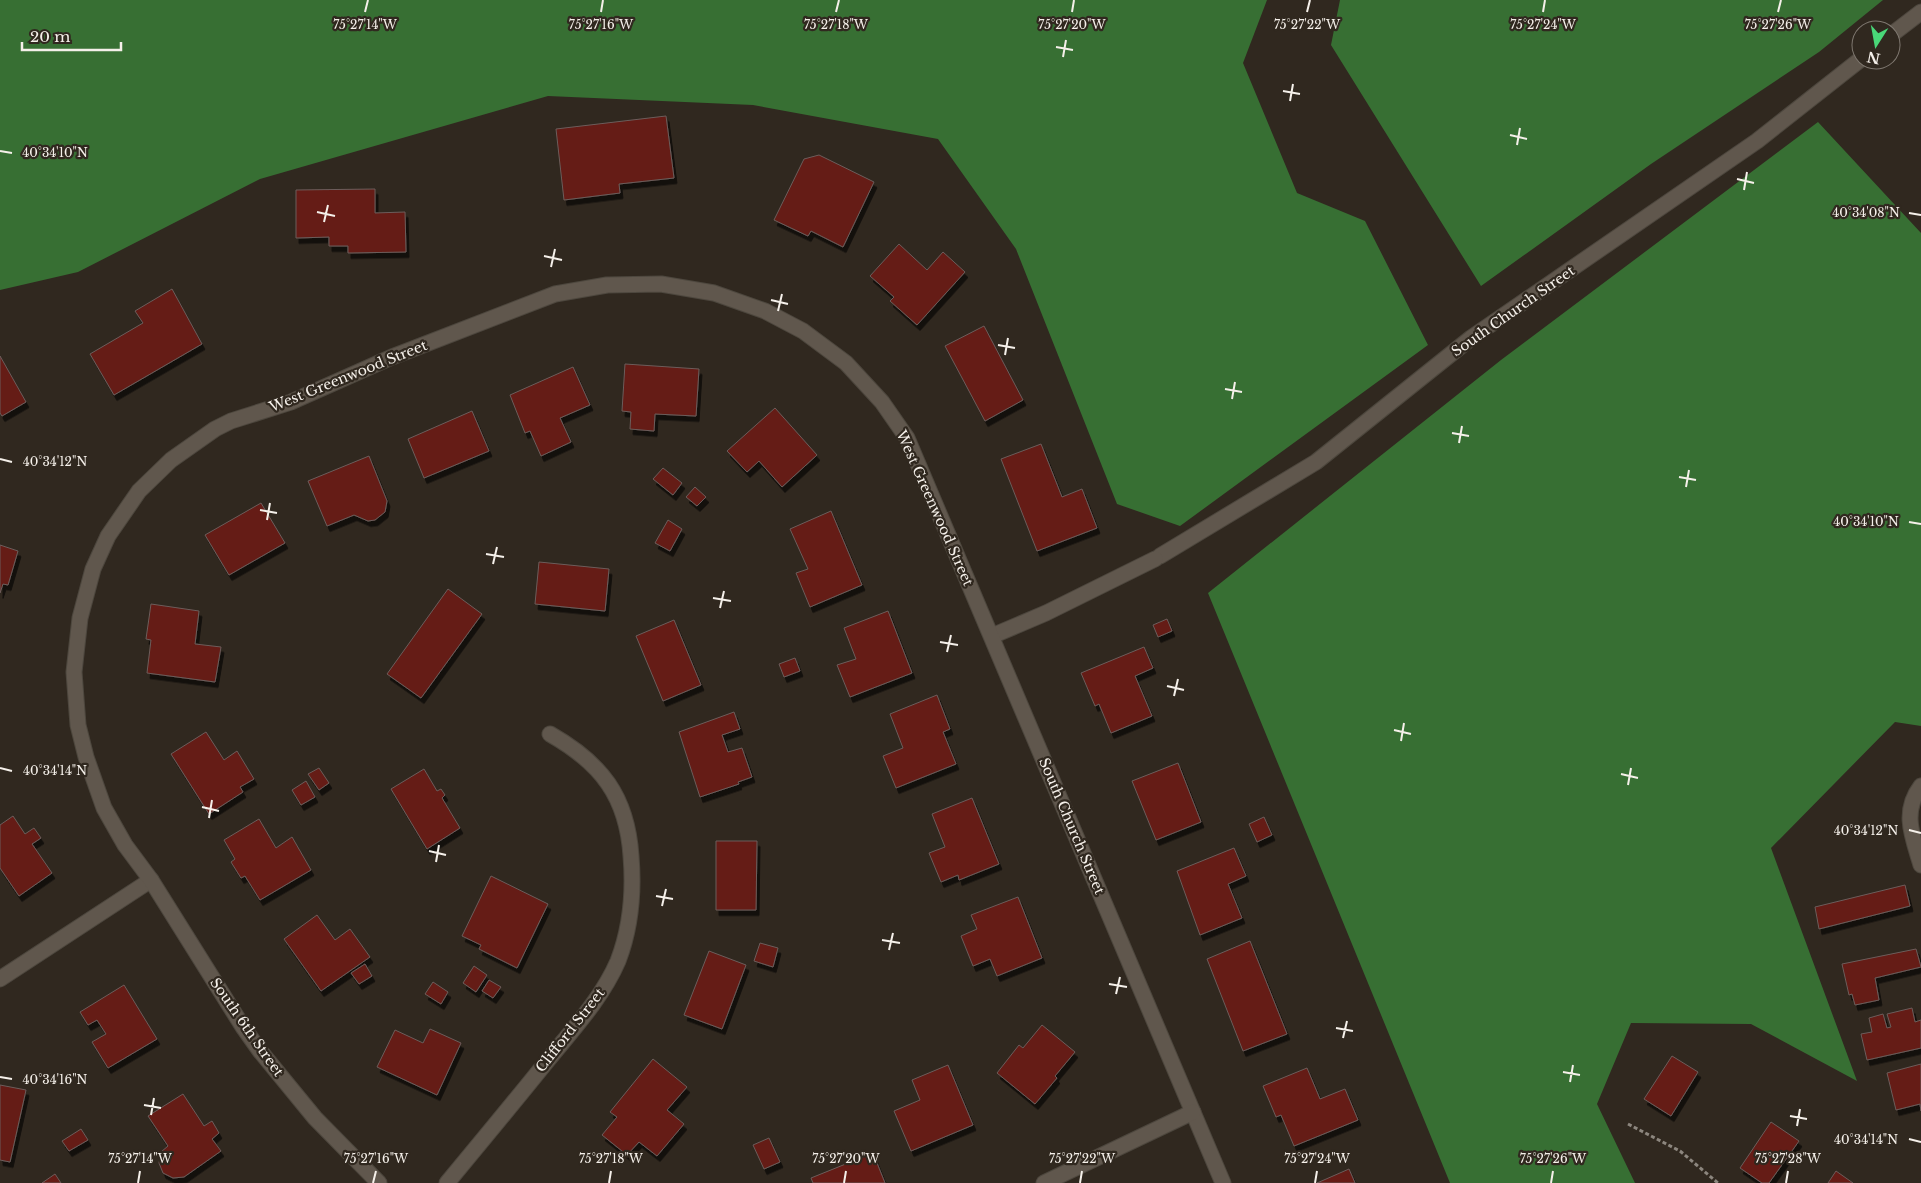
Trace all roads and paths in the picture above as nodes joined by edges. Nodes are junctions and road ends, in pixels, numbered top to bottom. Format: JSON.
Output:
{"nodes":[{"id":1,"x":1921,"y":12,"type":"edge"},
{"id":2,"x":1901,"y":27,"type":"edge"},
{"id":3,"x":1851,"y":67,"type":"edge"},
{"id":4,"x":992,"y":636,"type":"junction"},
{"id":5,"x":550,"y":734,"type":"dead end"},
{"id":6,"x":1921,"y":786,"type":"edge"},
{"id":7,"x":1921,"y":865,"type":"edge"},
{"id":8,"x":151,"y":880,"type":"junction"},
{"id":9,"x":0,"y":979,"type":"edge"},
{"id":10,"x":1193,"y":1112,"type":"junction"},
{"id":11,"x":1628,"y":1124,"type":"dead end"},
{"id":12,"x":379,"y":1183,"type":"edge"},
{"id":13,"x":447,"y":1183,"type":"edge"},
{"id":14,"x":1044,"y":1183,"type":"edge"},
{"id":15,"x":1223,"y":1183,"type":"edge"},
{"id":16,"x":1718,"y":1183,"type":"edge"}],
"edges":[{"from":1,"to":2,"type":"street"},
{"from":3,"to":4,"type":"street","name":"South Church Street"},
{"from":4,"to":8,"type":"street","name":"West Greenwood Street"},
{"from":4,"to":10,"type":"street","name":"South Church Street"},
{"from":5,"to":13,"type":"street","name":"Clifford Street"},
{"from":6,"to":7,"type":"street"},
{"from":8,"to":9,"type":"street"},
{"from":8,"to":12,"type":"street","name":"South 6th Street"},
{"from":10,"to":14,"type":"street"},
{"from":10,"to":15,"type":"street","name":"South Church Street"},
{"from":11,"to":16,"type":"path"}]}
